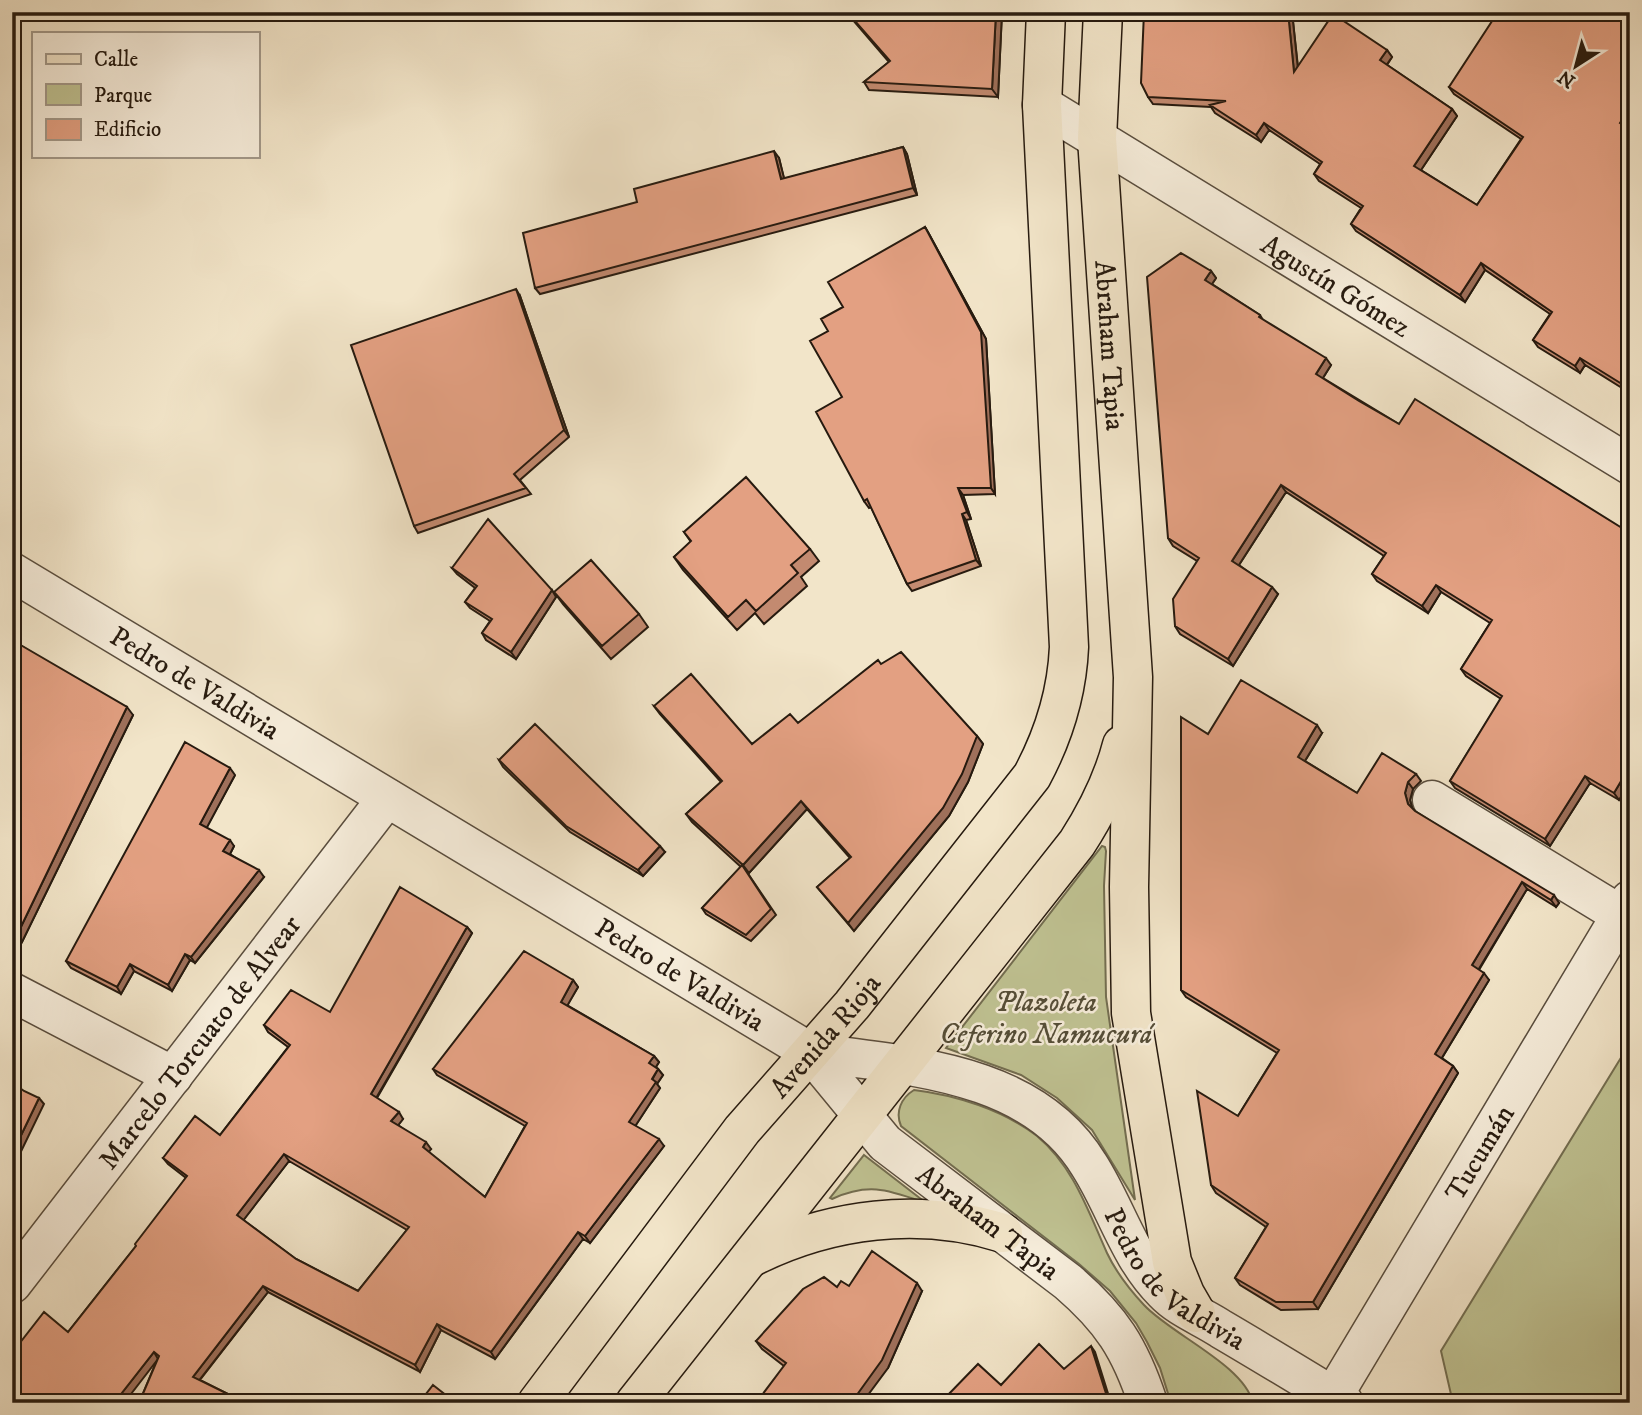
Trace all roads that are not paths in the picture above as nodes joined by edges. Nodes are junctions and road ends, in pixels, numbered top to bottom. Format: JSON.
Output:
{"nodes":[{"id":1,"x":1046,"y":12,"type":"edge"},
{"id":2,"x":1103,"y":12,"type":"edge"},
{"id":3,"x":1042,"y":105,"type":"junction"},
{"id":4,"x":1097,"y":138,"type":"junction"},
{"id":5,"x":1630,"y":465,"type":"edge"},
{"id":6,"x":12,"y":572,"type":"edge"},
{"id":7,"x":1069,"y":647,"type":"joint"},
{"id":8,"x":1133,"y":677,"type":"junction"},
{"id":9,"x":387,"y":797,"type":"junction"},
{"id":10,"x":1432,"y":800,"type":"dead end"},
{"id":11,"x":1625,"y":907,"type":"edge"},
{"id":12,"x":12,"y":992,"type":"edge"},
{"id":13,"x":810,"y":1052,"type":"junction"},
{"id":14,"x":901,"y":1065,"type":"junction"},
{"id":15,"x":173,"y":1076,"type":"junction"},
{"id":16,"x":862,"y":1114,"type":"junction"},
{"id":17,"x":1003,"y":1233,"type":"junction"},
{"id":18,"x":747,"y":1260,"type":"junction"},
{"id":19,"x":12,"y":1284,"type":"edge"},
{"id":20,"x":1196,"y":1313,"type":"junction"},
{"id":21,"x":1335,"y":1401,"type":"edge"},
{"id":22,"x":537,"y":1403,"type":"edge"},
{"id":23,"x":635,"y":1403,"type":"edge"},
{"id":24,"x":1148,"y":1403,"type":"edge"}],
"edges":[{"from":1,"to":3,"type":"main road","name":"Abraham Tapia"},
{"from":2,"to":4,"type":"main road","name":"Abraham Tapia"},
{"from":3,"to":4,"type":"street","name":"Agustín Gómez"},
{"from":3,"to":7,"type":"main road","name":"Abraham Tapia"},
{"from":4,"to":5,"type":"street","name":"Agustín Gómez"},
{"from":4,"to":8,"type":"main road","name":"Abraham Tapia"},
{"from":6,"to":9,"type":"street","name":"Pedro de Valdivia"},
{"from":7,"to":13,"type":"main road","name":"Avenida Rioja"},
{"from":8,"to":14,"type":"main road"},
{"from":8,"to":20,"type":"main road"},
{"from":9,"to":13,"type":"street","name":"Pedro de Valdivia"},
{"from":9,"to":15,"type":"street","name":"Marcelo Torcuato de Alvear"},
{"from":10,"to":11,"type":"street"},
{"from":11,"to":21,"type":"street","name":"Tucumán"},
{"from":12,"to":15,"type":"street"},
{"from":13,"to":14,"type":"street","name":"Pedro de Valdivia"},
{"from":13,"to":16,"type":"street","name":"Abraham Tapia"},
{"from":13,"to":22,"type":"main road","name":"Avenida Rioja"},
{"from":14,"to":16,"type":"main road"},
{"from":14,"to":20,"type":"street","name":"Pedro de Valdivia"},
{"from":15,"to":19,"type":"street","name":"Marcelo Torcuato de Alvear"},
{"from":16,"to":17,"type":"street","name":"Abraham Tapia"},
{"from":16,"to":18,"type":"main road"},
{"from":17,"to":18,"type":"main road"},
{"from":17,"to":24,"type":"street","name":"Abraham Tapia"},
{"from":18,"to":23,"type":"main road"},
{"from":20,"to":21,"type":"street","name":"Pedro de Valdivia"}]}
